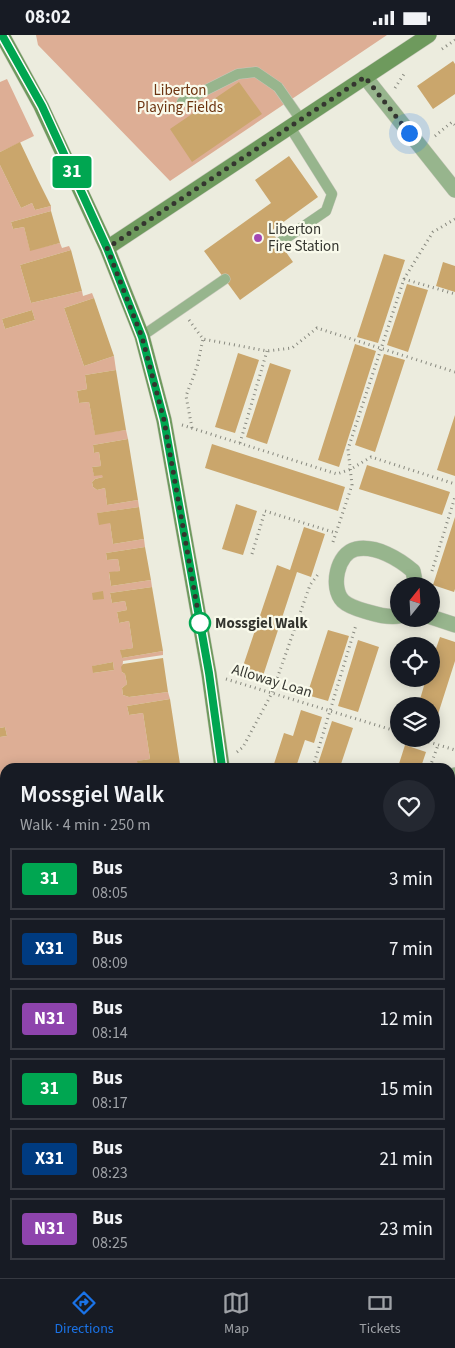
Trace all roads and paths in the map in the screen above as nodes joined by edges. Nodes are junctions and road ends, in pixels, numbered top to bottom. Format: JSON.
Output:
{"nodes":[{"id":1,"x":2,"y":35,"type":"edge"},
{"id":2,"x":429,"y":35,"type":"edge"},
{"id":3,"x":455,"y":40,"type":"edge"},
{"id":4,"x":440,"y":50,"type":"dead end"},
{"id":5,"x":411,"y":69,"type":"dead end"},
{"id":6,"x":365,"y":77,"type":"junction"},
{"id":7,"x":182,"y":102,"type":"dead end"},
{"id":8,"x":386,"y":104,"type":"junction"},
{"id":9,"x":295,"y":123,"type":"junction"},
{"id":10,"x":455,"y":125,"type":"edge"},
{"id":11,"x":421,"y":148,"type":"junction"},
{"id":12,"x":455,"y":190,"type":"edge"},
{"id":13,"x":455,"y":219,"type":"edge"},
{"id":14,"x":279,"y":243,"type":"dead end"},
{"id":15,"x":107,"y":248,"type":"junction"},
{"id":16,"x":225,"y":279,"type":"dead end"},
{"id":17,"x":404,"y":279,"type":"junction"},
{"id":18,"x":455,"y":295,"type":"edge"},
{"id":19,"x":181,"y":310,"type":"junction"},
{"id":20,"x":142,"y":337,"type":"junction"},
{"id":21,"x":203,"y":339,"type":"junction"},
{"id":22,"x":382,"y":348,"type":"junction"},
{"id":23,"x":267,"y":351,"type":"junction"},
{"id":24,"x":455,"y":371,"type":"edge"},
{"id":25,"x":164,"y":420,"type":"junction"},
{"id":26,"x":192,"y":428,"type":"junction"},
{"id":27,"x":240,"y":443,"type":"junction"},
{"id":28,"x":350,"y":469,"type":"junction"},
{"id":29,"x":455,"y":484,"type":"edge"},
{"id":30,"x":455,"y":497,"type":"edge"},
{"id":31,"x":336,"y":533,"type":"junction"},
{"id":32,"x":330,"y":549,"type":"dead end"},
{"id":33,"x":252,"y":554,"type":"dead end"},
{"id":34,"x":320,"y":571,"type":"dead end"},
{"id":35,"x":430,"y":576,"type":"dead end"},
{"id":36,"x":414,"y":577,"type":"edge"},
{"id":37,"x":361,"y":610,"type":"junction"},
{"id":38,"x":390,"y":616,"type":"edge"},
{"id":39,"x":440,"y":620,"type":"edge"},
{"id":40,"x":455,"y":625,"type":"edge"},
{"id":41,"x":209,"y":673,"type":"junction"},
{"id":42,"x":272,"y":693,"type":"junction"},
{"id":43,"x":329,"y":711,"type":"junction"},
{"id":44,"x":390,"y":729,"type":"edge"},
{"id":45,"x":440,"y":746,"type":"edge"},
{"id":46,"x":437,"y":747,"type":"edge"},
{"id":47,"x":455,"y":750,"type":"edge"},
{"id":48,"x":222,"y":763,"type":"edge"},
{"id":49,"x":225,"y":763,"type":"edge"},
{"id":50,"x":314,"y":763,"type":"edge"},
{"id":51,"x":431,"y":763,"type":"edge"}],
"edges":[{"from":1,"to":15,"type":"street"},
{"from":2,"to":6,"type":"street"},
{"from":3,"to":4,"type":"path"},
{"from":5,"to":8,"type":"path"},
{"from":6,"to":8,"type":"street"},
{"from":6,"to":9,"type":"street"},
{"from":7,"to":9,"type":"lane"},
{"from":8,"to":11,"type":"street"},
{"from":9,"to":14,"type":"lane"},
{"from":9,"to":15,"type":"street"},
{"from":10,"to":11,"type":"path"},
{"from":11,"to":12,"type":"street"},
{"from":13,"to":17,"type":"path"},
{"from":15,"to":20,"type":"street"},
{"from":16,"to":19,"type":"lane"},
{"from":17,"to":18,"type":"path"},
{"from":17,"to":22,"type":"path"},
{"from":19,"to":20,"type":"lane"},
{"from":19,"to":21,"type":"path"},
{"from":20,"to":25,"type":"street"},
{"from":21,"to":23,"type":"path"},
{"from":21,"to":26,"type":"path"},
{"from":22,"to":23,"type":"path"},
{"from":22,"to":24,"type":"path"},
{"from":22,"to":28,"type":"path"},
{"from":23,"to":27,"type":"path"},
{"from":25,"to":26,"type":"path"},
{"from":25,"to":41,"type":"street"},
{"from":26,"to":27,"type":"path"},
{"from":27,"to":28,"type":"path"},
{"from":28,"to":29,"type":"path"},
{"from":28,"to":31,"type":"path"},
{"from":30,"to":35,"type":"path"},
{"from":31,"to":32,"type":"path"},
{"from":31,"to":33,"type":"path"},
{"from":34,"to":42,"type":"path"},
{"from":36,"to":37,"type":"street"},
{"from":37,"to":38,"type":"street"},
{"from":37,"to":43,"type":"path","name":"Alloway Loan"},
{"from":39,"to":40,"type":"street"},
{"from":41,"to":42,"type":"path","name":"Alloway Loan"},
{"from":41,"to":48,"type":"street"},
{"from":42,"to":43,"type":"path","name":"Alloway Loan"},
{"from":42,"to":49,"type":"path"},
{"from":43,"to":44,"type":"path","name":"Alloway Loan"},
{"from":43,"to":50,"type":"path","name":"Alloway Loan"},
{"from":45,"to":47,"type":"path"},
{"from":46,"to":51,"type":"path"}]}
